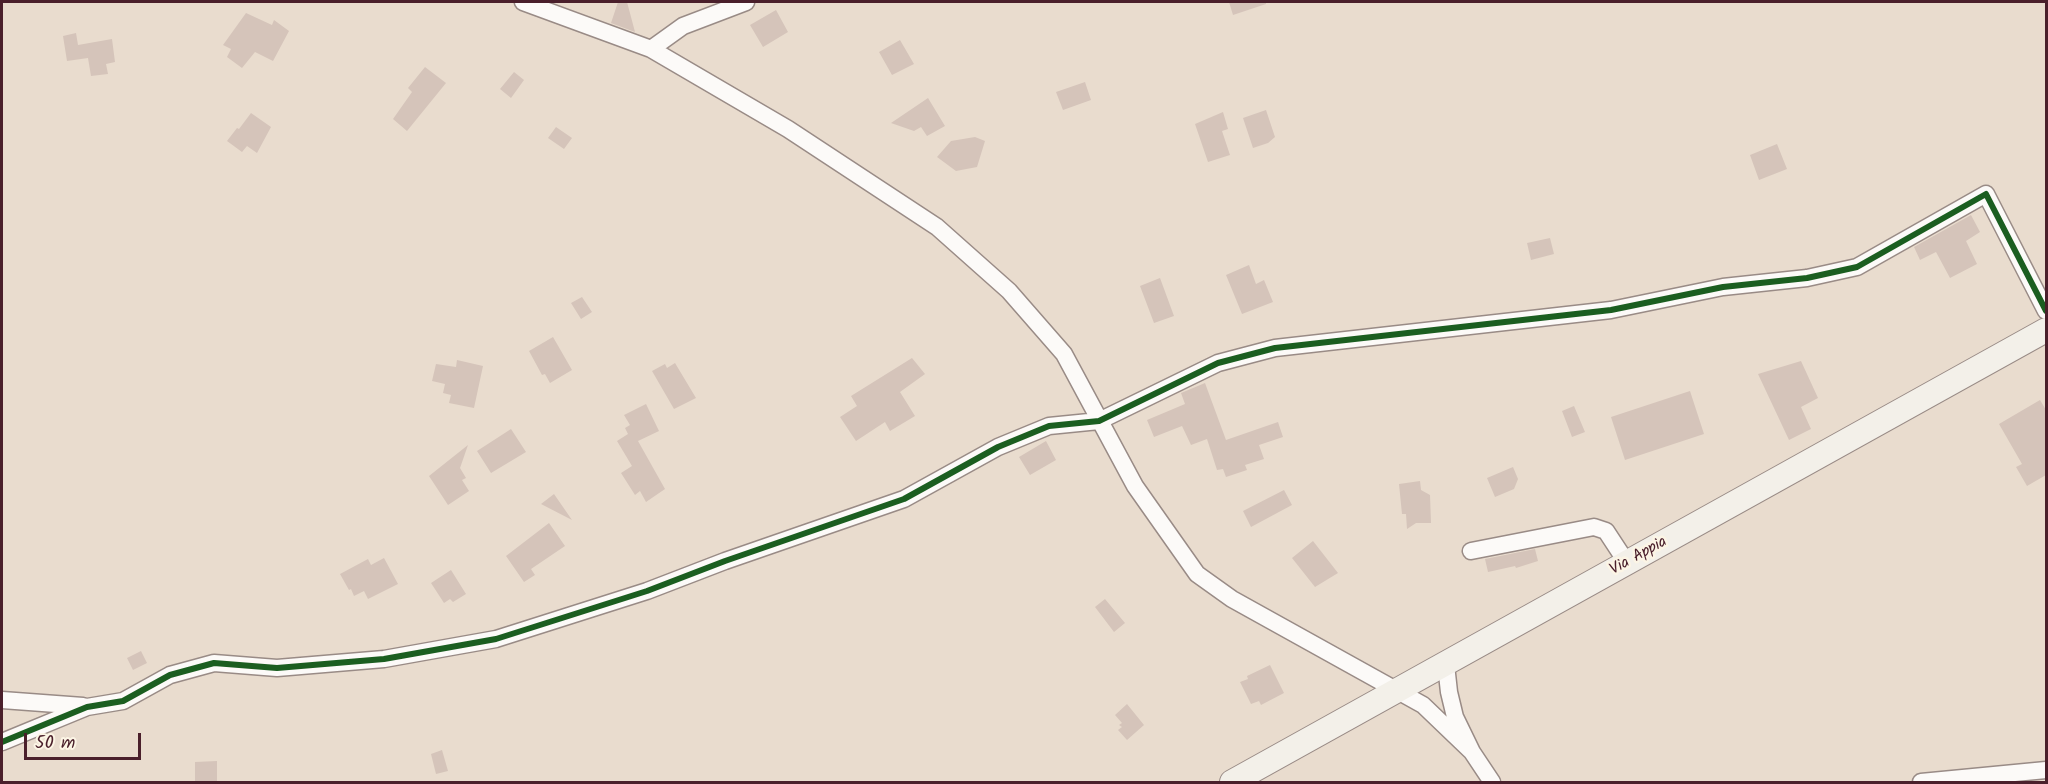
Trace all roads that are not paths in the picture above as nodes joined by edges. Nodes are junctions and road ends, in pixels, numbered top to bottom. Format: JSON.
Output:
{"nodes":[{"id":1,"x":523,"y":2,"type":"edge"},
{"id":2,"x":746,"y":2,"type":"edge"},
{"id":3,"x":651,"y":49,"type":"junction"},
{"id":4,"x":2046,"y":311,"type":"edge"},
{"id":5,"x":2046,"y":330,"type":"edge"},
{"id":6,"x":1099,"y":421,"type":"junction"},
{"id":7,"x":1471,"y":551,"type":"dead end"},
{"id":8,"x":1627,"y":564,"type":"junction"},
{"id":9,"x":1446,"y":665,"type":"junction"},
{"id":10,"x":1399,"y":691,"type":"junction"},
{"id":11,"x":2,"y":700,"type":"edge"},
{"id":12,"x":87,"y":707,"type":"junction"},
{"id":13,"x":2,"y":742,"type":"edge"},
{"id":14,"x":1472,"y":752,"type":"junction"},
{"id":15,"x":2046,"y":770,"type":"edge"},
{"id":16,"x":1232,"y":783,"type":"edge"},
{"id":17,"x":1492,"y":783,"type":"edge"},
{"id":18,"x":1921,"y":783,"type":"edge"}],
"edges":[{"from":1,"to":3,"type":"street"},
{"from":2,"to":3,"type":"street"},
{"from":3,"to":6,"type":"street"},
{"from":4,"to":6,"type":"street"},
{"from":5,"to":8,"type":"main road","name":"Via Appia"},
{"from":6,"to":10,"type":"street"},
{"from":6,"to":12,"type":"street"},
{"from":7,"to":8,"type":"street"},
{"from":8,"to":9,"type":"main road","name":"Via Appia"},
{"from":9,"to":10,"type":"main road","name":"Via Appia"},
{"from":9,"to":14,"type":"street"},
{"from":10,"to":14,"type":"street"},
{"from":10,"to":16,"type":"main road","name":"Via Appia"},
{"from":11,"to":12,"type":"street"},
{"from":12,"to":13,"type":"street"},
{"from":14,"to":17,"type":"street"},
{"from":15,"to":18,"type":"street"}]}
